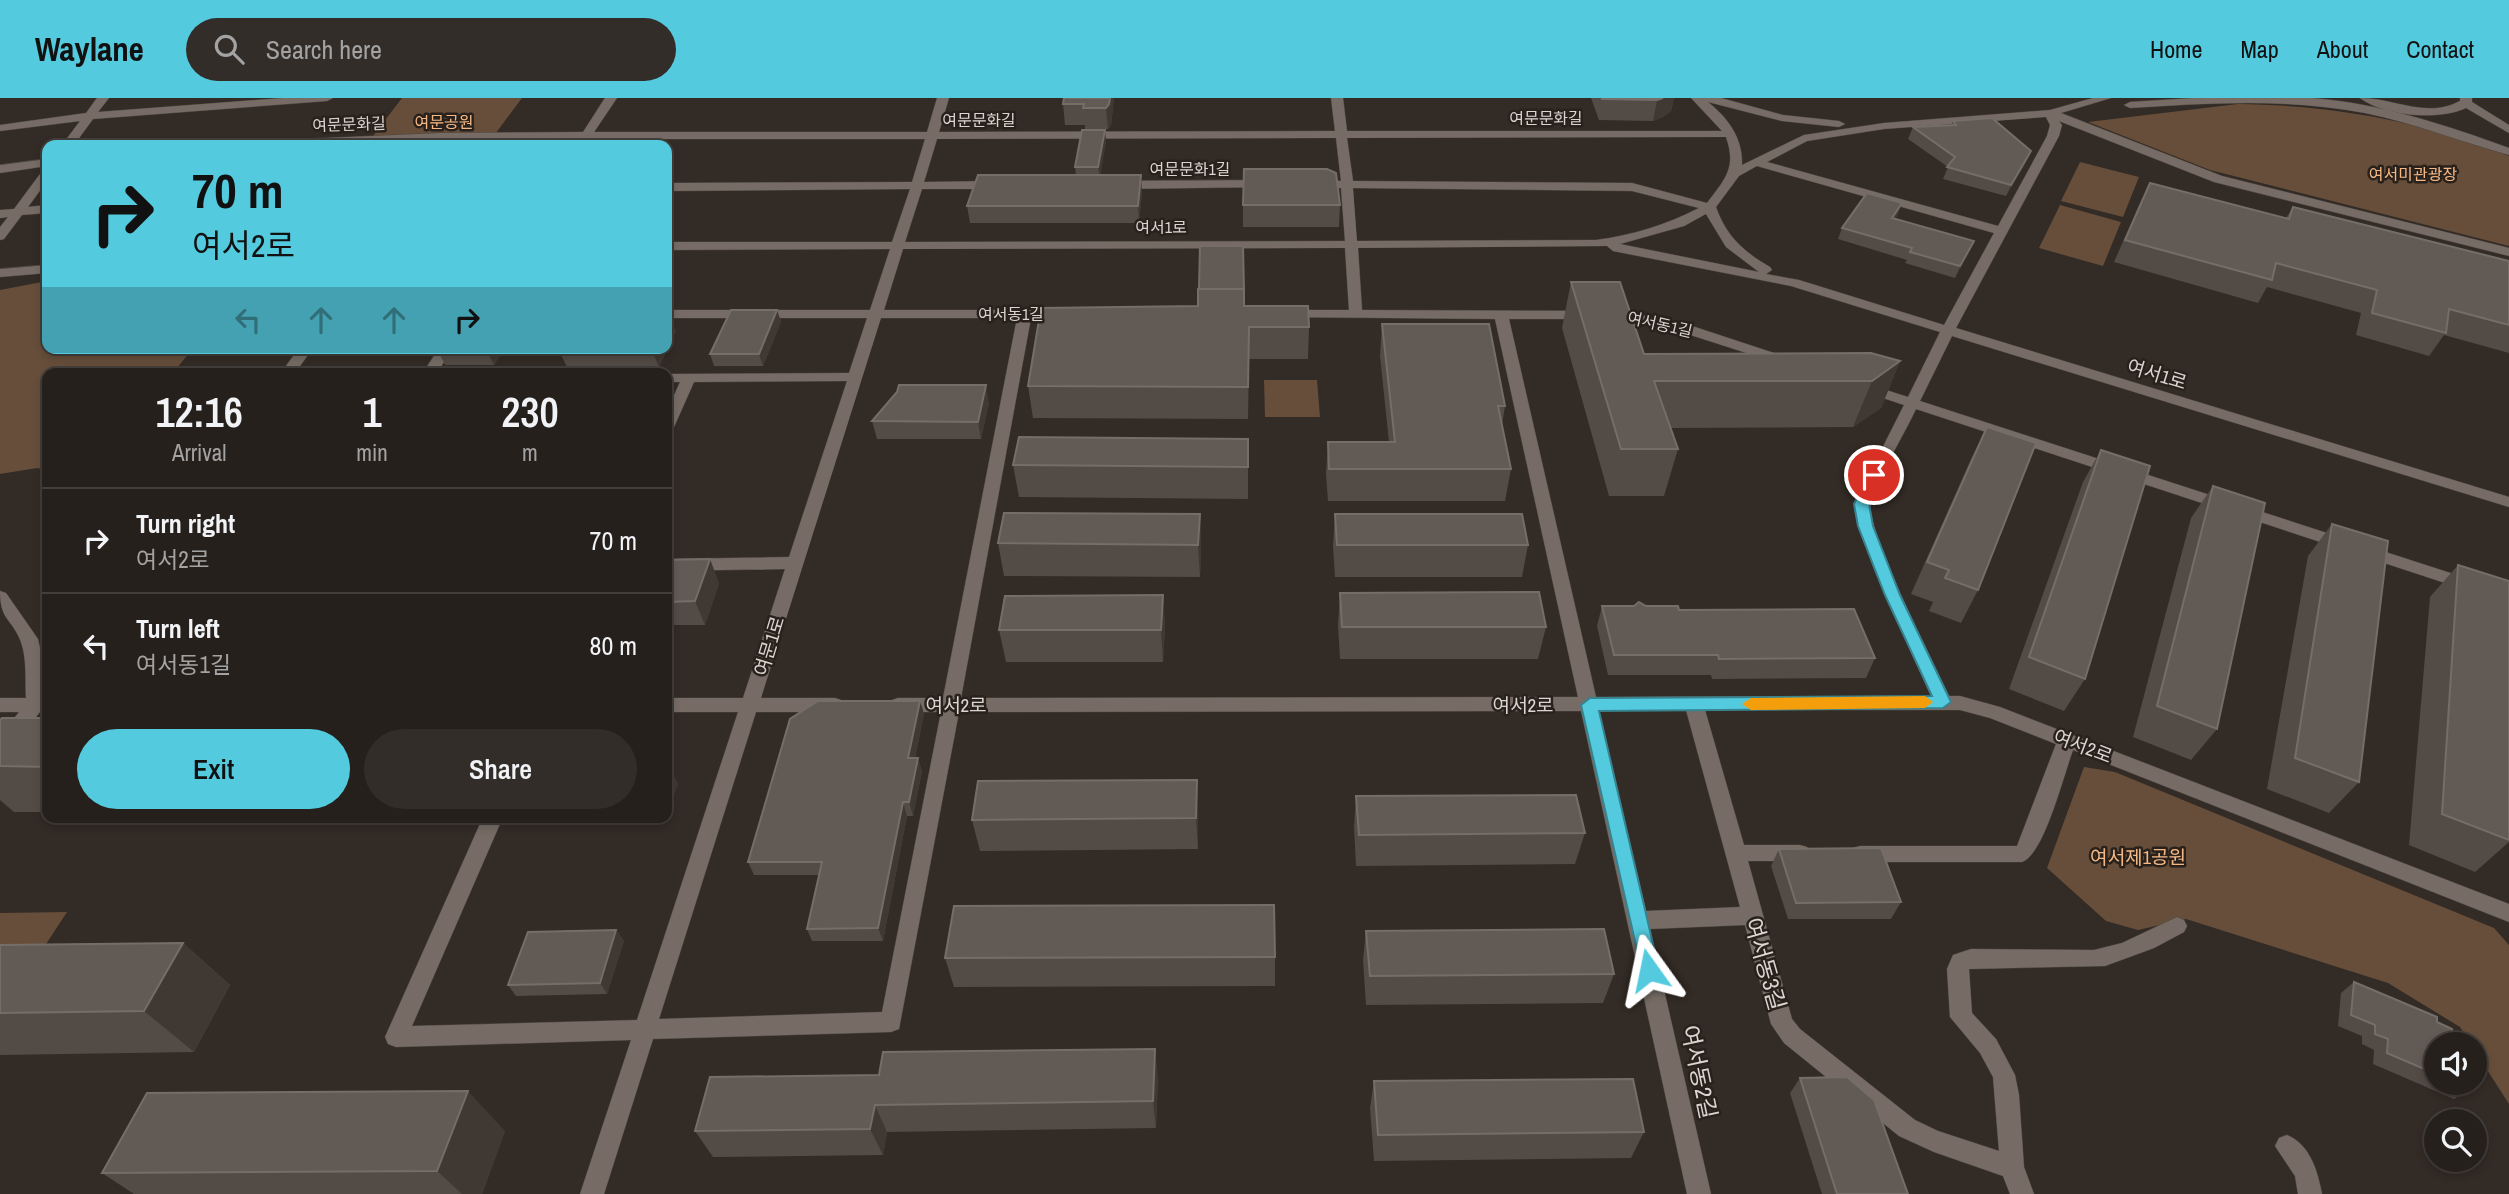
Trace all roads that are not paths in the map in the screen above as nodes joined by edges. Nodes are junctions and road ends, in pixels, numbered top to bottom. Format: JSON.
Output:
{"nodes":[{"id":1,"x":103,"y":98,"type":"edge"},
{"id":2,"x":327,"y":98,"type":"edge"},
{"id":3,"x":611,"y":98,"type":"edge"},
{"id":4,"x":943,"y":98,"type":"edge"},
{"id":5,"x":1337,"y":98,"type":"edge"},
{"id":6,"x":1697,"y":98,"type":"edge"},
{"id":7,"x":1708,"y":98,"type":"edge"},
{"id":8,"x":2105,"y":98,"type":"edge"},
{"id":9,"x":2181,"y":98,"type":"edge"},
{"id":10,"x":2336,"y":98,"type":"edge"},
{"id":11,"x":2366,"y":98,"type":"edge"},
{"id":12,"x":2466,"y":101,"type":"edge"},
{"id":13,"x":2130,"y":105,"type":"junction"},
{"id":14,"x":2404,"y":109,"type":"junction"},
{"id":15,"x":2050,"y":113,"type":"junction"},
{"id":16,"x":89,"y":116,"type":"junction"},
{"id":17,"x":1884,"y":126,"type":"junction"},
{"id":18,"x":0,"y":128,"type":"edge"},
{"id":19,"x":2509,"y":130,"type":"edge"},
{"id":20,"x":1730,"y":134,"type":"junction"},
{"id":21,"x":1342,"y":135,"type":"junction"},
{"id":22,"x":932,"y":136,"type":"junction"},
{"id":23,"x":72,"y":140,"type":"edge"},
{"id":24,"x":325,"y":140,"type":"edge"},
{"id":25,"x":583,"y":140,"type":"edge"},
{"id":26,"x":2509,"y":144,"type":"edge"},
{"id":27,"x":2509,"y":152,"type":"edge"},
{"id":28,"x":1755,"y":162,"type":"junction"},
{"id":29,"x":42,"y":164,"type":"edge"},
{"id":30,"x":0,"y":169,"type":"edge"},
{"id":31,"x":1735,"y":173,"type":"junction"},
{"id":32,"x":42,"y":180,"type":"edge"},
{"id":33,"x":1347,"y":184,"type":"junction"},
{"id":34,"x":917,"y":185,"type":"junction"},
{"id":35,"x":1013,"y":185,"type":"edge"},
{"id":36,"x":1109,"y":185,"type":"edge"},
{"id":37,"x":672,"y":187,"type":"edge"},
{"id":38,"x":1710,"y":207,"type":"junction"},
{"id":39,"x":42,"y":210,"type":"edge"},
{"id":40,"x":18,"y":212,"type":"junction"},
{"id":41,"x":0,"y":215,"type":"edge"},
{"id":42,"x":2001,"y":231,"type":"junction"},
{"id":43,"x":0,"y":236,"type":"edge"},
{"id":44,"x":1351,"y":244,"type":"junction"},
{"id":45,"x":1596,"y":244,"type":"junction"},
{"id":46,"x":897,"y":245,"type":"junction"},
{"id":47,"x":672,"y":246,"type":"edge"},
{"id":48,"x":2509,"y":252,"type":"edge"},
{"id":49,"x":42,"y":269,"type":"edge"},
{"id":50,"x":0,"y":273,"type":"edge"},
{"id":51,"x":1794,"y":283,"type":"junction"},
{"id":52,"x":672,"y":314,"type":"edge"},
{"id":53,"x":874,"y":314,"type":"junction"},
{"id":54,"x":1025,"y":314,"type":"junction"},
{"id":55,"x":1081,"y":314,"type":"edge"},
{"id":56,"x":1274,"y":314,"type":"edge"},
{"id":57,"x":1356,"y":314,"type":"junction"},
{"id":58,"x":1501,"y":314,"type":"junction"},
{"id":59,"x":1948,"y":330,"type":"junction"},
{"id":60,"x":1796,"y":365,"type":"edge"},
{"id":61,"x":853,"y":377,"type":"junction"},
{"id":62,"x":672,"y":378,"type":"edge"},
{"id":63,"x":689,"y":378,"type":"junction"},
{"id":64,"x":1847,"y":382,"type":"edge"},
{"id":65,"x":1911,"y":402,"type":"junction"},
{"id":66,"x":672,"y":416,"type":"edge"},
{"id":67,"x":2509,"y":502,"type":"edge"},
{"id":68,"x":795,"y":563,"type":"junction"},
{"id":69,"x":672,"y":565,"type":"edge"},
{"id":70,"x":0,"y":597,"type":"edge"},
{"id":71,"x":2509,"y":598,"type":"edge"},
{"id":72,"x":1943,"y":702,"type":"junction"},
{"id":73,"x":0,"y":705,"type":"edge"},
{"id":74,"x":41,"y":705,"type":"edge"},
{"id":75,"x":672,"y":705,"type":"edge"},
{"id":76,"x":751,"y":705,"type":"junction"},
{"id":77,"x":857,"y":705,"type":"edge"},
{"id":78,"x":883,"y":705,"type":"edge"},
{"id":79,"x":950,"y":705,"type":"junction"},
{"id":80,"x":1590,"y":705,"type":"junction"},
{"id":81,"x":1694,"y":705,"type":"junction"},
{"id":82,"x":2067,"y":740,"type":"junction"},
{"id":83,"x":0,"y":749,"type":"edge"},
{"id":84,"x":490,"y":823,"type":"edge"},
{"id":85,"x":1736,"y":853,"type":"junction"},
{"id":86,"x":1816,"y":853,"type":"edge"},
{"id":87,"x":1843,"y":854,"type":"edge"},
{"id":88,"x":2509,"y":913,"type":"edge"},
{"id":89,"x":1751,"y":916,"type":"junction"},
{"id":90,"x":1639,"y":920,"type":"junction"},
{"id":91,"x":2177,"y":926,"type":"dead end"},
{"id":92,"x":644,"y":1029,"type":"junction"},
{"id":93,"x":2287,"y":1146,"type":"dead end"},
{"id":94,"x":2012,"y":1167,"type":"junction"},
{"id":95,"x":592,"y":1194,"type":"edge"},
{"id":96,"x":1699,"y":1194,"type":"edge"},
{"id":97,"x":2021,"y":1194,"type":"edge"},
{"id":98,"x":2310,"y":1194,"type":"edge"}],
"edges":[{"from":1,"to":16,"type":"street"},
{"from":2,"to":16,"type":"street"},
{"from":3,"to":25,"type":"street"},
{"from":4,"to":22,"type":"street","name":"여문1로"},
{"from":5,"to":21,"type":"street"},
{"from":6,"to":20,"type":"street"},
{"from":7,"to":17,"type":"street"},
{"from":8,"to":15,"type":"street"},
{"from":9,"to":13,"type":"street"},
{"from":10,"to":14,"type":"street"},
{"from":11,"to":14,"type":"street"},
{"from":12,"to":14,"type":"street"},
{"from":12,"to":19,"type":"street"},
{"from":13,"to":15,"type":"street"},
{"from":13,"to":27,"type":"street"},
{"from":14,"to":26,"type":"street"},
{"from":15,"to":17,"type":"street"},
{"from":15,"to":42,"type":"street"},
{"from":15,"to":48,"type":"street"},
{"from":16,"to":18,"type":"street"},
{"from":16,"to":23,"type":"street"},
{"from":17,"to":28,"type":"street"},
{"from":20,"to":21,"type":"street","name":"여문문화길"},
{"from":20,"to":31,"type":"street"},
{"from":21,"to":22,"type":"street","name":"여문문화길"},
{"from":21,"to":33,"type":"street"},
{"from":22,"to":25,"type":"street","name":"여문문화길"},
{"from":22,"to":34,"type":"street","name":"여문1로"},
{"from":24,"to":25,"type":"street","name":"여문문화길"},
{"from":28,"to":31,"type":"street"},
{"from":28,"to":42,"type":"street"},
{"from":29,"to":30,"type":"street"},
{"from":31,"to":38,"type":"street"},
{"from":32,"to":40,"type":"street"},
{"from":33,"to":36,"type":"street","name":"여문문화1길"},
{"from":33,"to":38,"type":"street","name":"여문문화1길"},
{"from":33,"to":44,"type":"street"},
{"from":34,"to":35,"type":"street"},
{"from":34,"to":37,"type":"street"},
{"from":34,"to":46,"type":"street","name":"여문1로"},
{"from":38,"to":45,"type":"street","name":"여서1로"},
{"from":38,"to":51,"type":"street"},
{"from":39,"to":40,"type":"street"},
{"from":40,"to":41,"type":"street"},
{"from":40,"to":43,"type":"street"},
{"from":42,"to":59,"type":"street"},
{"from":44,"to":45,"type":"street","name":"여서1로"},
{"from":44,"to":46,"type":"street","name":"여서1로"},
{"from":44,"to":57,"type":"street"},
{"from":45,"to":51,"type":"street"},
{"from":46,"to":47,"type":"street","name":"여서1로"},
{"from":46,"to":53,"type":"street","name":"여문1로"},
{"from":49,"to":50,"type":"street"},
{"from":51,"to":59,"type":"street","name":"여서1로"},
{"from":52,"to":53,"type":"street","name":"여서동1길"},
{"from":53,"to":54,"type":"street","name":"여서동1길"},
{"from":53,"to":61,"type":"street","name":"여문1로"},
{"from":54,"to":55,"type":"street","name":"여서동1길"},
{"from":54,"to":79,"type":"street"},
{"from":56,"to":57,"type":"street","name":"여서동1길"},
{"from":57,"to":58,"type":"street","name":"여서동1길"},
{"from":58,"to":60,"type":"street","name":"여서동1길"},
{"from":58,"to":80,"type":"street","name":"여서동2길"},
{"from":59,"to":65,"type":"street"},
{"from":59,"to":67,"type":"street","name":"여서1로"},
{"from":61,"to":63,"type":"street"},
{"from":61,"to":68,"type":"street","name":"여문1로"},
{"from":62,"to":63,"type":"street"},
{"from":63,"to":66,"type":"street"},
{"from":64,"to":65,"type":"street"},
{"from":65,"to":71,"type":"street"},
{"from":65,"to":72,"type":"street"},
{"from":68,"to":69,"type":"street"},
{"from":68,"to":76,"type":"street","name":"여문1로"},
{"from":70,"to":74,"type":"street"},
{"from":72,"to":81,"type":"street","name":"여서2로"},
{"from":72,"to":82,"type":"street","name":"여서2로"},
{"from":73,"to":74,"type":"street"},
{"from":74,"to":83,"type":"street"},
{"from":75,"to":76,"type":"street"},
{"from":76,"to":77,"type":"street"},
{"from":76,"to":92,"type":"street","name":"여문1로"},
{"from":78,"to":79,"type":"street","name":"여서2로"},
{"from":79,"to":80,"type":"street","name":"여서2로"},
{"from":79,"to":92,"type":"street"},
{"from":80,"to":81,"type":"street","name":"여서2로"},
{"from":80,"to":90,"type":"street","name":"여서동2길"},
{"from":81,"to":85,"type":"street","name":"여서동3길"},
{"from":82,"to":87,"type":"street"},
{"from":82,"to":88,"type":"street","name":"여서2로"},
{"from":84,"to":92,"type":"street"},
{"from":85,"to":86,"type":"street"},
{"from":85,"to":89,"type":"street","name":"여서동3길"},
{"from":89,"to":90,"type":"street"},
{"from":89,"to":94,"type":"street","name":"여서동3길"},
{"from":90,"to":96,"type":"street","name":"여서동2길"},
{"from":91,"to":94,"type":"street"},
{"from":92,"to":95,"type":"street","name":"여문1로"},
{"from":93,"to":98,"type":"street"},
{"from":94,"to":97,"type":"street"}]}
